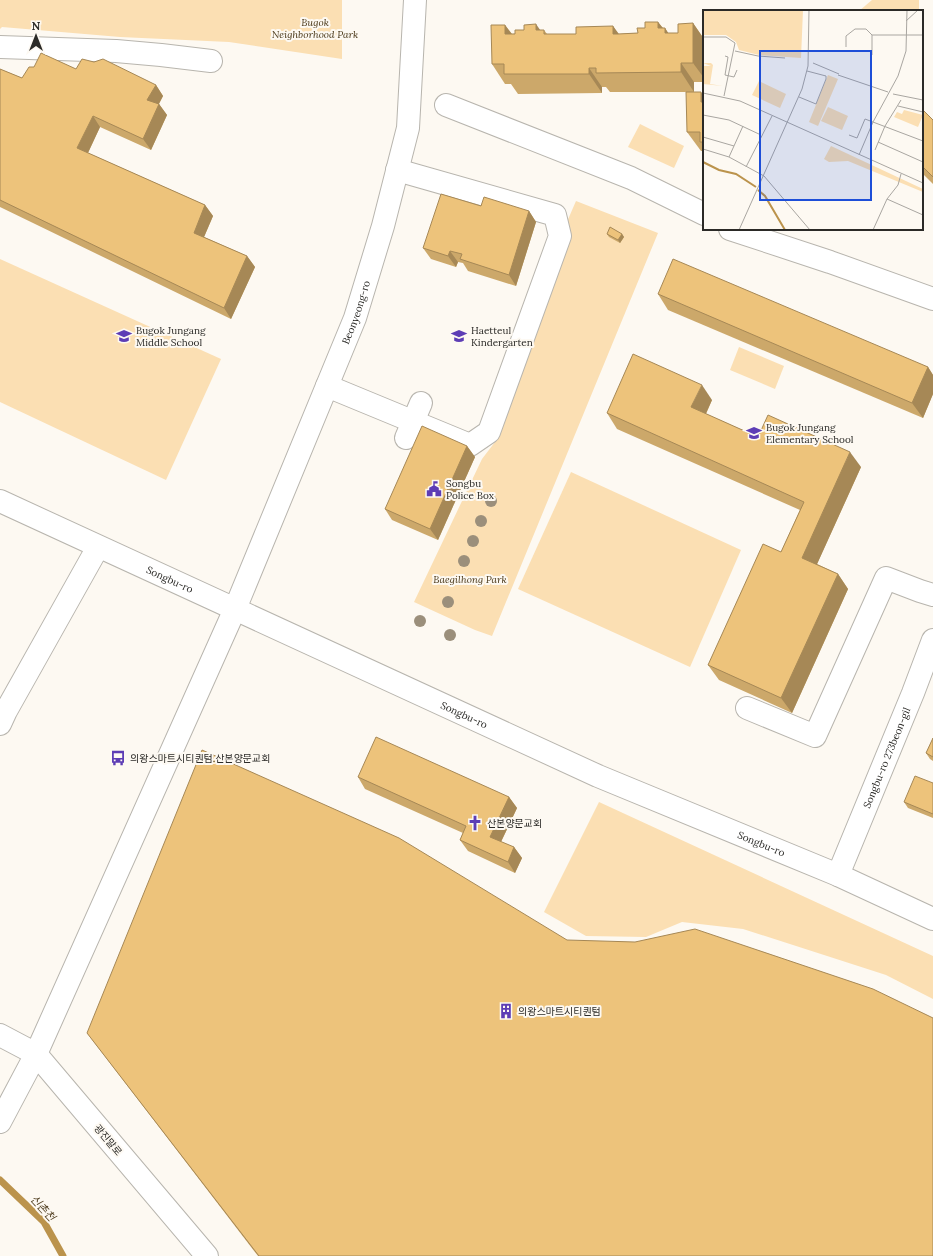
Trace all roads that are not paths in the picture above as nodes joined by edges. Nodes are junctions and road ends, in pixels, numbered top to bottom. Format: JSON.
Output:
{"nodes":[{"id":1,"x":415,"y":0,"type":"edge"},
{"id":2,"x":0,"y":47,"type":"edge"},
{"id":3,"x":211,"y":62,"type":"dead end"},
{"id":4,"x":446,"y":105,"type":"dead end"},
{"id":5,"x":397,"y":170,"type":"junction"},
{"id":6,"x":656,"y":203,"type":"dead end"},
{"id":7,"x":703,"y":214,"type":"edge"},
{"id":8,"x":703,"y":220,"type":"edge"},
{"id":9,"x":735,"y":230,"type":"edge"},
{"id":10,"x":933,"y":299,"type":"edge"},
{"id":11,"x":327,"y":386,"type":"junction"},
{"id":12,"x":0,"y":501,"type":"edge"},
{"id":13,"x":98,"y":547,"type":"junction"},
{"id":14,"x":933,"y":594,"type":"edge"},
{"id":15,"x":235,"y":609,"type":"junction"},
{"id":16,"x":933,"y":640,"type":"edge"},
{"id":17,"x":747,"y":708,"type":"edge"},
{"id":18,"x":2,"y":714,"type":"edge"},
{"id":19,"x":838,"y":875,"type":"junction"},
{"id":20,"x":933,"y":918,"type":"edge"},
{"id":21,"x":0,"y":1035,"type":"edge"},
{"id":22,"x":36,"y":1054,"type":"junction"},
{"id":23,"x":0,"y":1122,"type":"edge"},
{"id":24,"x":207,"y":1256,"type":"edge"}],
"edges":[{"from":1,"to":5,"type":"street","name":"Beonyeong-ro"},
{"from":2,"to":3,"type":"street"},
{"from":4,"to":7,"type":"street"},
{"from":5,"to":11,"type":"street","name":"Beonyeong-ro"},
{"from":5,"to":11,"type":"street"},
{"from":6,"to":8,"type":"street"},
{"from":9,"to":10,"type":"street"},
{"from":11,"to":15,"type":"street","name":"Beonyeong-ro"},
{"from":12,"to":13,"type":"street","name":"Songbu-ro"},
{"from":13,"to":15,"type":"street","name":"Songbu-ro"},
{"from":13,"to":18,"type":"street"},
{"from":14,"to":17,"type":"street"},
{"from":15,"to":19,"type":"street","name":"Songbu-ro"},
{"from":15,"to":22,"type":"street","name":"Beonyeong-ro"},
{"from":16,"to":19,"type":"street","name":"Songbu-ro 273beon-gil"},
{"from":19,"to":20,"type":"street","name":"Songbu-ro"},
{"from":21,"to":22,"type":"street","name":"광진말로"},
{"from":22,"to":23,"type":"street","name":"Beonyeong-ro"},
{"from":22,"to":24,"type":"street","name":"광진말로"}]}
